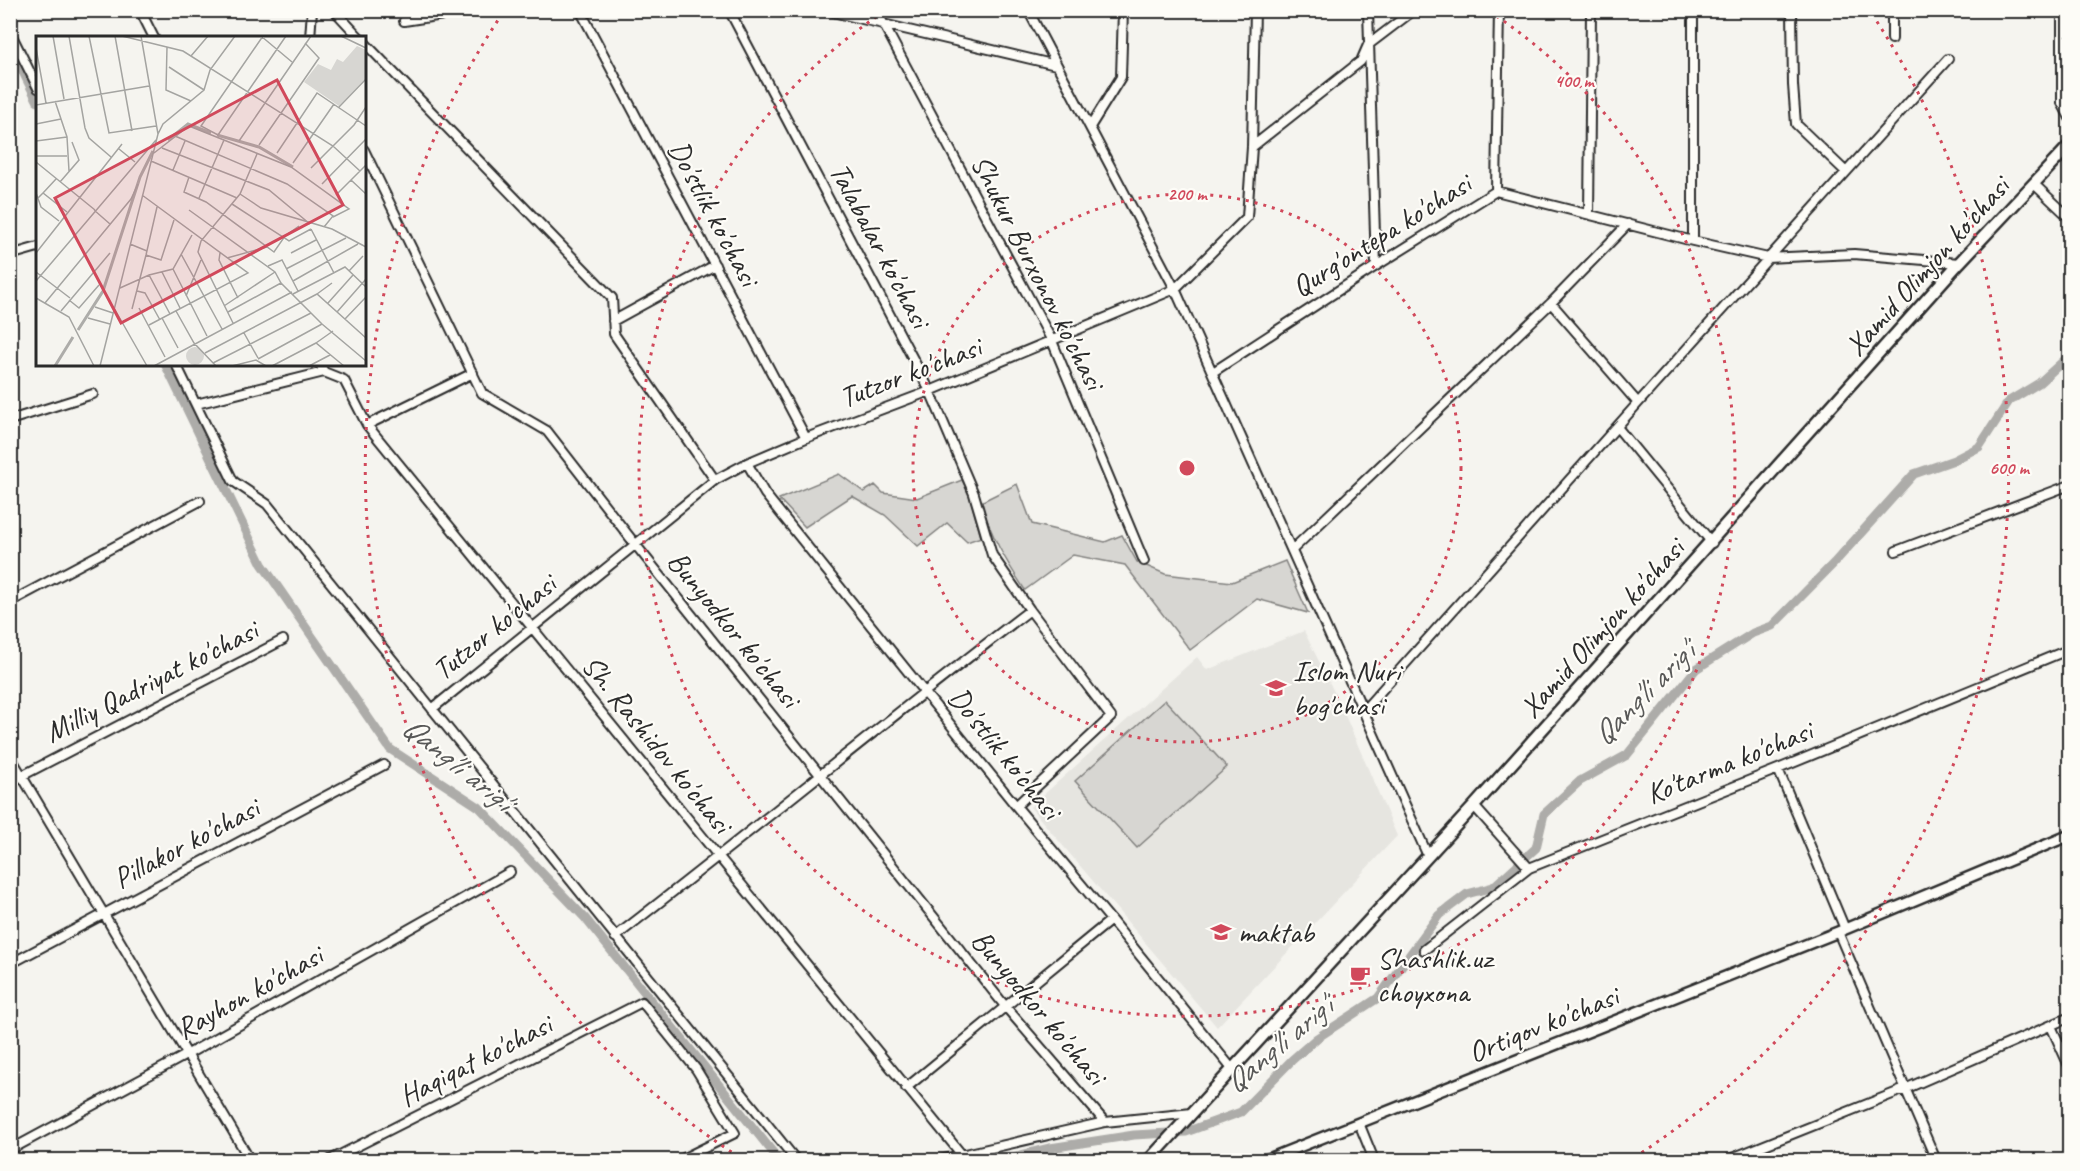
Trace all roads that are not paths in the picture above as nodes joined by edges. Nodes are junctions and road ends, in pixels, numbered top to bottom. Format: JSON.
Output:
{"nodes":[{"id":1,"x":140,"y":10,"type":"edge"},
{"id":2,"x":312,"y":10,"type":"edge"},
{"id":3,"x":334,"y":10,"type":"edge"},
{"id":4,"x":476,"y":10,"type":"edge"},
{"id":5,"x":580,"y":10,"type":"edge"},
{"id":6,"x":729,"y":10,"type":"edge"},
{"id":7,"x":824,"y":10,"type":"edge"},
{"id":8,"x":876,"y":10,"type":"edge"},
{"id":9,"x":1028,"y":10,"type":"edge"},
{"id":10,"x":1123,"y":10,"type":"edge"},
{"id":11,"x":1255,"y":10,"type":"edge"},
{"id":12,"x":1368,"y":10,"type":"edge"},
{"id":13,"x":1414,"y":10,"type":"edge"},
{"id":14,"x":1499,"y":10,"type":"edge"},
{"id":15,"x":1591,"y":10,"type":"edge"},
{"id":16,"x":1693,"y":10,"type":"edge"},
{"id":17,"x":1792,"y":10,"type":"edge"},
{"id":18,"x":1892,"y":10,"type":"edge"},
{"id":19,"x":2062,"y":10,"type":"edge"},
{"id":20,"x":404,"y":21,"type":"dead end"},
{"id":21,"x":882,"y":23,"type":"junction"},
{"id":22,"x":10,"y":32,"type":"edge"},
{"id":23,"x":153,"y":36,"type":"edge"},
{"id":24,"x":310,"y":36,"type":"edge"},
{"id":25,"x":358,"y":36,"type":"edge"},
{"id":26,"x":1892,"y":39,"type":"dead end"},
{"id":27,"x":366,"y":44,"type":"edge"},
{"id":28,"x":1368,"y":45,"type":"junction"},
{"id":29,"x":1947,"y":59,"type":"dead end"},
{"id":30,"x":1056,"y":65,"type":"junction"},
{"id":31,"x":36,"y":84,"type":"edge"},
{"id":32,"x":2070,"y":118,"type":"edge"},
{"id":33,"x":1090,"y":127,"type":"junction"},
{"id":34,"x":2070,"y":145,"type":"edge"},
{"id":35,"x":1252,"y":147,"type":"junction"},
{"id":36,"x":366,"y":154,"type":"edge"},
{"id":37,"x":1846,"y":172,"type":"junction"},
{"id":38,"x":2034,"y":184,"type":"junction"},
{"id":39,"x":1496,"y":191,"type":"junction"},
{"id":40,"x":1589,"y":214,"type":"junction"},
{"id":41,"x":2070,"y":218,"type":"edge"},
{"id":42,"x":1628,"y":224,"type":"junction"},
{"id":43,"x":1693,"y":241,"type":"junction"},
{"id":44,"x":36,"y":248,"type":"edge"},
{"id":45,"x":10,"y":255,"type":"edge"},
{"id":46,"x":1768,"y":258,"type":"junction"},
{"id":47,"x":1959,"y":263,"type":"junction"},
{"id":48,"x":715,"y":265,"type":"junction"},
{"id":49,"x":1376,"y":266,"type":"junction"},
{"id":50,"x":1175,"y":289,"type":"junction"},
{"id":51,"x":1551,"y":303,"type":"junction"},
{"id":52,"x":613,"y":321,"type":"junction"},
{"id":53,"x":1052,"y":341,"type":"junction"},
{"id":54,"x":177,"y":366,"type":"edge"},
{"id":55,"x":322,"y":368,"type":"edge"},
{"id":56,"x":1213,"y":372,"type":"junction"},
{"id":57,"x":473,"y":373,"type":"junction"},
{"id":58,"x":930,"y":391,"type":"junction"},
{"id":59,"x":93,"y":394,"type":"dead end"},
{"id":60,"x":1638,"y":403,"type":"junction"},
{"id":61,"x":196,"y":404,"type":"junction"},
{"id":62,"x":10,"y":420,"type":"edge"},
{"id":63,"x":367,"y":425,"type":"junction"},
{"id":64,"x":1617,"y":427,"type":"junction"},
{"id":65,"x":806,"y":438,"type":"junction"},
{"id":66,"x":747,"y":463,"type":"junction"},
{"id":67,"x":715,"y":480,"type":"junction"},
{"id":68,"x":2070,"y":485,"type":"edge"},
{"id":69,"x":200,"y":501,"type":"dead end"},
{"id":70,"x":1712,"y":543,"type":"junction"},
{"id":71,"x":635,"y":544,"type":"junction"},
{"id":72,"x":1292,"y":550,"type":"junction"},
{"id":73,"x":1896,"y":551,"type":"dead end"},
{"id":74,"x":1144,"y":561,"type":"dead end"},
{"id":75,"x":10,"y":602,"type":"edge"},
{"id":76,"x":1030,"y":610,"type":"junction"},
{"id":77,"x":531,"y":628,"type":"junction"},
{"id":78,"x":283,"y":640,"type":"dead end"},
{"id":79,"x":2070,"y":649,"type":"edge"},
{"id":80,"x":924,"y":691,"type":"junction"},
{"id":81,"x":432,"y":709,"type":"junction"},
{"id":82,"x":1364,"y":710,"type":"junction"},
{"id":83,"x":10,"y":756,"type":"edge"},
{"id":84,"x":384,"y":765,"type":"dead end"},
{"id":85,"x":1778,"y":769,"type":"junction"},
{"id":86,"x":821,"y":775,"type":"junction"},
{"id":87,"x":22,"y":776,"type":"junction"},
{"id":88,"x":10,"y":782,"type":"edge"},
{"id":89,"x":1016,"y":807,"type":"junction"},
{"id":90,"x":1474,"y":807,"type":"junction"},
{"id":91,"x":2070,"y":835,"type":"edge"},
{"id":92,"x":1428,"y":856,"type":"junction"},
{"id":93,"x":718,"y":857,"type":"junction"},
{"id":94,"x":1524,"y":863,"type":"junction"},
{"id":95,"x":510,"y":872,"type":"dead end"},
{"id":96,"x":103,"y":915,"type":"junction"},
{"id":97,"x":1112,"y":920,"type":"junction"},
{"id":98,"x":1841,"y":930,"type":"junction"},
{"id":99,"x":615,"y":937,"type":"junction"},
{"id":100,"x":1424,"y":950,"type":"dead end"},
{"id":101,"x":10,"y":964,"type":"edge"},
{"id":102,"x":1005,"y":1006,"type":"junction"},
{"id":103,"x":2070,"y":1017,"type":"edge"},
{"id":104,"x":2051,"y":1026,"type":"junction"},
{"id":105,"x":188,"y":1054,"type":"junction"},
{"id":106,"x":2070,"y":1068,"type":"edge"},
{"id":107,"x":1233,"y":1070,"type":"junction"},
{"id":108,"x":906,"y":1088,"type":"junction"},
{"id":109,"x":1905,"y":1089,"type":"junction"},
{"id":110,"x":1192,"y":1113,"type":"junction"},
{"id":111,"x":1105,"y":1122,"type":"junction"},
{"id":112,"x":1359,"y":1124,"type":"junction"},
{"id":113,"x":10,"y":1150,"type":"edge"},
{"id":114,"x":962,"y":1155,"type":"junction"},
{"id":115,"x":249,"y":1161,"type":"edge"},
{"id":116,"x":330,"y":1161,"type":"edge"},
{"id":117,"x":680,"y":1161,"type":"edge"},
{"id":118,"x":796,"y":1161,"type":"edge"},
{"id":119,"x":939,"y":1161,"type":"edge"},
{"id":120,"x":1149,"y":1161,"type":"edge"},
{"id":121,"x":1266,"y":1161,"type":"edge"},
{"id":122,"x":1374,"y":1161,"type":"edge"},
{"id":123,"x":1727,"y":1161,"type":"edge"},
{"id":124,"x":1936,"y":1161,"type":"edge"}],
"edges":[{"from":1,"to":23,"type":"street"},
{"from":2,"to":24,"type":"street"},
{"from":3,"to":25,"type":"street"},
{"from":4,"to":20,"type":"street"},
{"from":5,"to":48,"type":"street","name":"Do'stlik ko'chasi"},
{"from":6,"to":58,"type":"street","name":"Talabalar ko'chasi"},
{"from":7,"to":21,"type":"street"},
{"from":8,"to":21,"type":"street","name":"Shukur Burxonov ko'chasi"},
{"from":9,"to":30,"type":"street"},
{"from":10,"to":33,"type":"street"},
{"from":11,"to":35,"type":"street","name":"Tutzor ko'chasi"},
{"from":12,"to":28,"type":"street"},
{"from":13,"to":28,"type":"street"},
{"from":14,"to":39,"type":"street"},
{"from":15,"to":40,"type":"street"},
{"from":16,"to":43,"type":"street"},
{"from":17,"to":37,"type":"street"},
{"from":18,"to":26,"type":"street"},
{"from":19,"to":32,"type":"street"},
{"from":21,"to":30,"type":"street"},
{"from":21,"to":53,"type":"street","name":"Shukur Burxonov ko'chasi"},
{"from":22,"to":31,"type":"street"},
{"from":27,"to":52,"type":"street"},
{"from":28,"to":35,"type":"street"},
{"from":28,"to":49,"type":"street"},
{"from":29,"to":37,"type":"street"},
{"from":30,"to":33,"type":"street"},
{"from":33,"to":50,"type":"street"},
{"from":34,"to":38,"type":"main road","name":"Xamid Olimjon ko'chasi"},
{"from":35,"to":50,"type":"street","name":"Tutzor ko'chasi"},
{"from":36,"to":57,"type":"street","name":"Bunyodkor ko'chasi"},
{"from":37,"to":46,"type":"street"},
{"from":38,"to":41,"type":"street"},
{"from":38,"to":47,"type":"main road","name":"Xamid Olimjon ko'chasi"},
{"from":39,"to":40,"type":"street","name":"Qurg'ontepa ko'chasi"},
{"from":39,"to":49,"type":"street","name":"Qurg'ontepa ko'chasi"},
{"from":40,"to":42,"type":"street","name":"Qurg'ontepa ko'chasi"},
{"from":42,"to":43,"type":"street","name":"Qurg'ontepa ko'chasi"},
{"from":42,"to":51,"type":"street"},
{"from":43,"to":46,"type":"street","name":"Qurg'ontepa ko'chasi"},
{"from":44,"to":45,"type":"street"},
{"from":46,"to":47,"type":"street","name":"Qurg'ontepa ko'chasi"},
{"from":46,"to":60,"type":"street"},
{"from":47,"to":70,"type":"main road","name":"Xamid Olimjon ko'chasi"},
{"from":48,"to":52,"type":"street"},
{"from":48,"to":65,"type":"street","name":"Do'stlik ko'chasi"},
{"from":49,"to":56,"type":"street","name":"Qurg'ontepa ko'chasi"},
{"from":50,"to":53,"type":"street","name":"Tutzor ko'chasi"},
{"from":50,"to":56,"type":"street"},
{"from":51,"to":60,"type":"street"},
{"from":51,"to":72,"type":"street"},
{"from":52,"to":67,"type":"street"},
{"from":53,"to":58,"type":"street","name":"Tutzor ko'chasi"},
{"from":53,"to":74,"type":"street","name":"Shukur Burxonov ko'chasi"},
{"from":54,"to":61,"type":"street"},
{"from":55,"to":61,"type":"street"},
{"from":55,"to":63,"type":"street","name":"Sh. Rashidov ko'chasi"},
{"from":56,"to":72,"type":"street"},
{"from":57,"to":63,"type":"street"},
{"from":57,"to":71,"type":"street","name":"Bunyodkor ko'chasi"},
{"from":58,"to":65,"type":"street","name":"Tutzor ko'chasi"},
{"from":58,"to":76,"type":"street","name":"Talabalar ko'chasi"},
{"from":59,"to":62,"type":"street"},
{"from":60,"to":64,"type":"street"},
{"from":61,"to":81,"type":"street"},
{"from":63,"to":77,"type":"street","name":"Sh. Rashidov ko'chasi"},
{"from":64,"to":70,"type":"street"},
{"from":64,"to":82,"type":"street"},
{"from":65,"to":66,"type":"street","name":"Tutzor ko'chasi"},
{"from":66,"to":67,"type":"street","name":"Tutzor ko'chasi"},
{"from":66,"to":80,"type":"street","name":"Do'stlik ko'chasi"},
{"from":67,"to":71,"type":"street","name":"Tutzor ko'chasi"},
{"from":68,"to":73,"type":"street"},
{"from":69,"to":75,"type":"street"},
{"from":70,"to":90,"type":"main road","name":"Xamid Olimjon ko'chasi"},
{"from":71,"to":77,"type":"street","name":"Tutzor ko'chasi"},
{"from":71,"to":86,"type":"street","name":"Bunyodkor ko'chasi"},
{"from":72,"to":82,"type":"street"},
{"from":76,"to":80,"type":"street"},
{"from":76,"to":89,"type":"street","name":"Talabalar ko'chasi"},
{"from":77,"to":81,"type":"street","name":"Tutzor ko'chasi"},
{"from":77,"to":93,"type":"street","name":"Sh. Rashidov ko'chasi"},
{"from":78,"to":87,"type":"street","name":"Milliy Qadriyat ko'chasi"},
{"from":79,"to":85,"type":"street","name":"Ko'tarma ko'chasi"},
{"from":80,"to":86,"type":"street"},
{"from":80,"to":89,"type":"street","name":"Do'stlik ko'chasi"},
{"from":81,"to":99,"type":"street"},
{"from":82,"to":92,"type":"street"},
{"from":83,"to":87,"type":"street"},
{"from":84,"to":96,"type":"street","name":"Pillakor ko'chasi"},
{"from":85,"to":94,"type":"street","name":"Ko'tarma ko'chasi"},
{"from":85,"to":98,"type":"street"},
{"from":86,"to":93,"type":"street"},
{"from":86,"to":102,"type":"street","name":"Bunyodkor ko'chasi"},
{"from":87,"to":88,"type":"street","name":"Milliy Qadriyat ko'chasi"},
{"from":87,"to":96,"type":"street"},
{"from":89,"to":97,"type":"street","name":"Do'stlik ko'chasi"},
{"from":90,"to":92,"type":"main road","name":"Xamid Olimjon ko'chasi"},
{"from":90,"to":94,"type":"street"},
{"from":91,"to":98,"type":"street","name":"Ortiqov ko'chasi"},
{"from":92,"to":107,"type":"main road","name":"Xamid Olimjon ko'chasi"},
{"from":93,"to":99,"type":"street"},
{"from":93,"to":108,"type":"street","name":"Sh. Rashidov ko'chasi"},
{"from":94,"to":100,"type":"street","name":"Ko'tarma ko'chasi"},
{"from":95,"to":105,"type":"street","name":"Rayhon ko'chasi"},
{"from":96,"to":101,"type":"street","name":"Pillakor ko'chasi"},
{"from":96,"to":105,"type":"street"},
{"from":97,"to":102,"type":"street"},
{"from":97,"to":107,"type":"street","name":"Do'stlik ko'chasi"},
{"from":98,"to":109,"type":"street"},
{"from":98,"to":112,"type":"street","name":"Ortiqov ko'chasi"},
{"from":99,"to":118,"type":"street"},
{"from":102,"to":108,"type":"street"},
{"from":102,"to":111,"type":"street","name":"Bunyodkor ko'chasi"},
{"from":103,"to":104,"type":"street"},
{"from":104,"to":106,"type":"street"},
{"from":104,"to":109,"type":"street"},
{"from":105,"to":113,"type":"street","name":"Rayhon ko'chasi"},
{"from":105,"to":115,"type":"street"},
{"from":107,"to":110,"type":"main road","name":"Xamid Olimjon ko'chasi"},
{"from":108,"to":114,"type":"street","name":"Sh. Rashidov ko'chasi"},
{"from":109,"to":123,"type":"street"},
{"from":109,"to":124,"type":"street"},
{"from":110,"to":111,"type":"street"},
{"from":110,"to":120,"type":"main road","name":"Xamid Olimjon ko'chasi"},
{"from":111,"to":114,"type":"street"},
{"from":112,"to":121,"type":"street","name":"Ortiqov ko'chasi"},
{"from":112,"to":122,"type":"street"},
{"from":114,"to":119,"type":"street"},
{"from":116,"to":117,"type":"street","name":"Haqiqat ko'chasi"}]}
